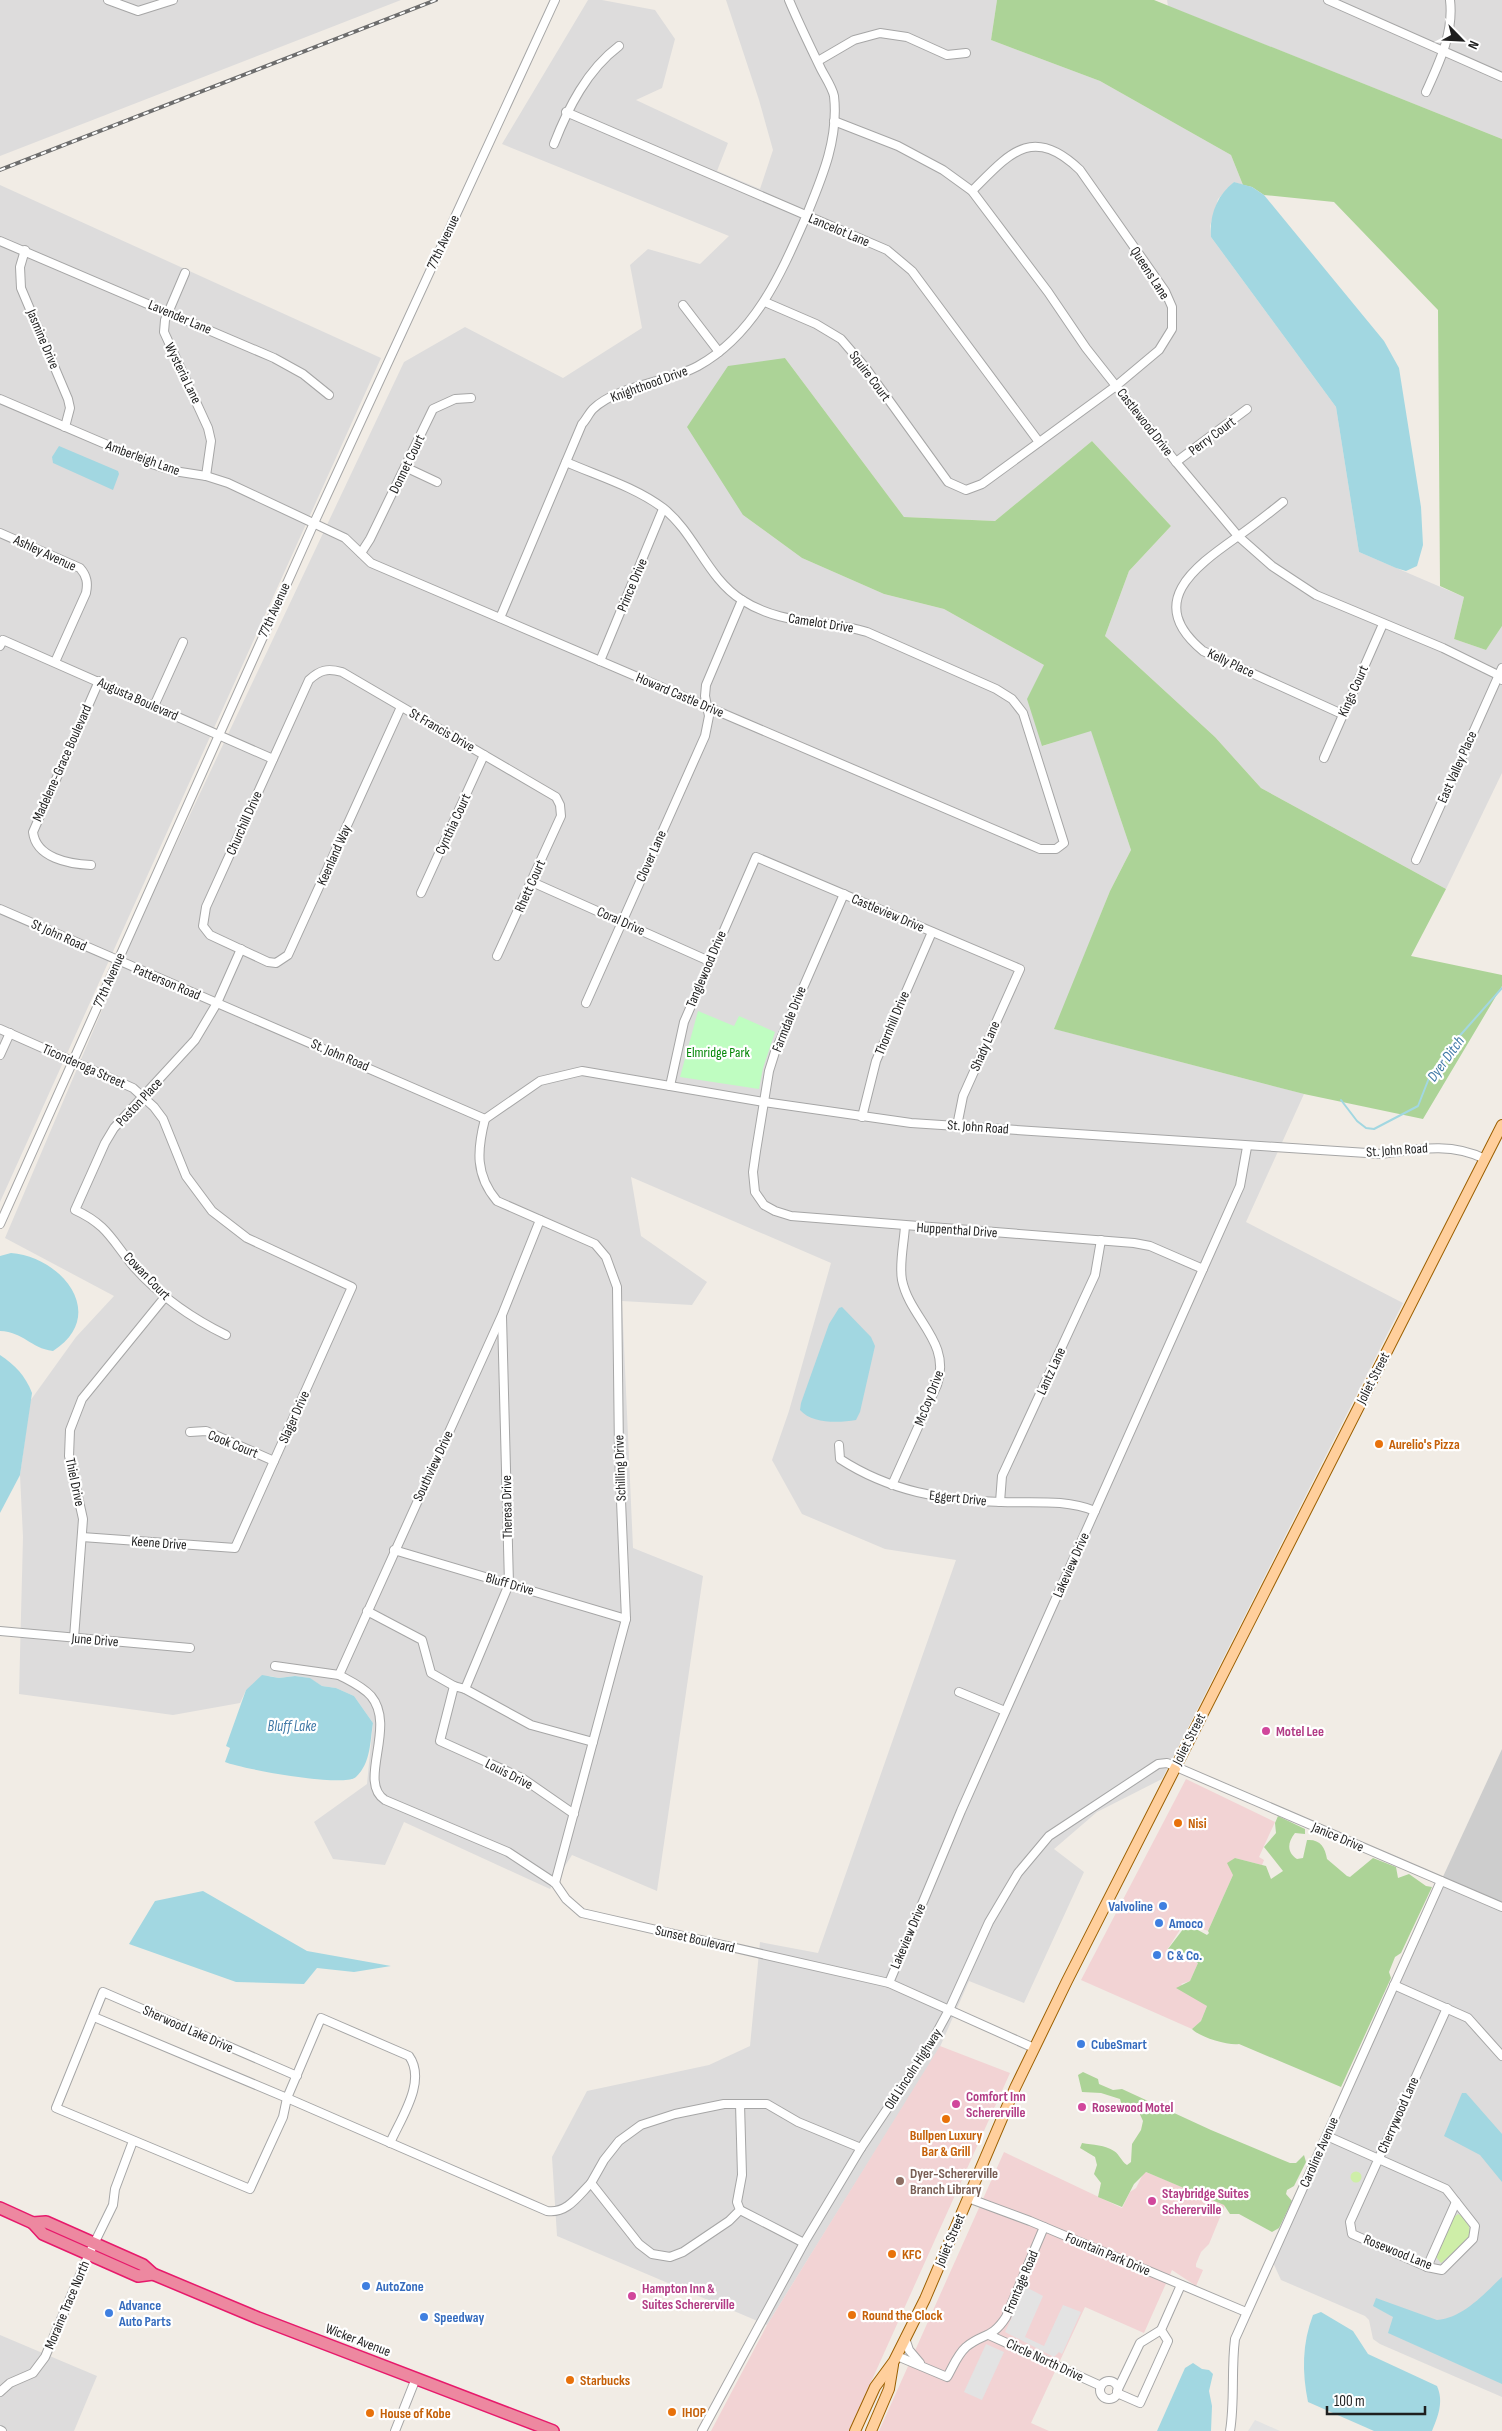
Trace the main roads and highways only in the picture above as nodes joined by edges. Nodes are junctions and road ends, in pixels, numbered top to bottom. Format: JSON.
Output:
{"nodes":[{"id":1,"x":1502,"y":1125,"type":"edge"},
{"id":2,"x":0,"y":2208,"type":"edge"},
{"id":3,"x":895,"y":2358,"type":"junction"},
{"id":4,"x":553,"y":2431,"type":"edge"},
{"id":5,"x":855,"y":2431,"type":"edge"},
{"id":6,"x":871,"y":2431,"type":"edge"}],
"edges":[{"from":1,"to":3,"type":"main road","name":"Joliet Street"},
{"from":2,"to":4,"type":"highway","name":"Wicker Avenue"},
{"from":3,"to":5,"type":"main road"},
{"from":3,"to":6,"type":"main road"}]}
